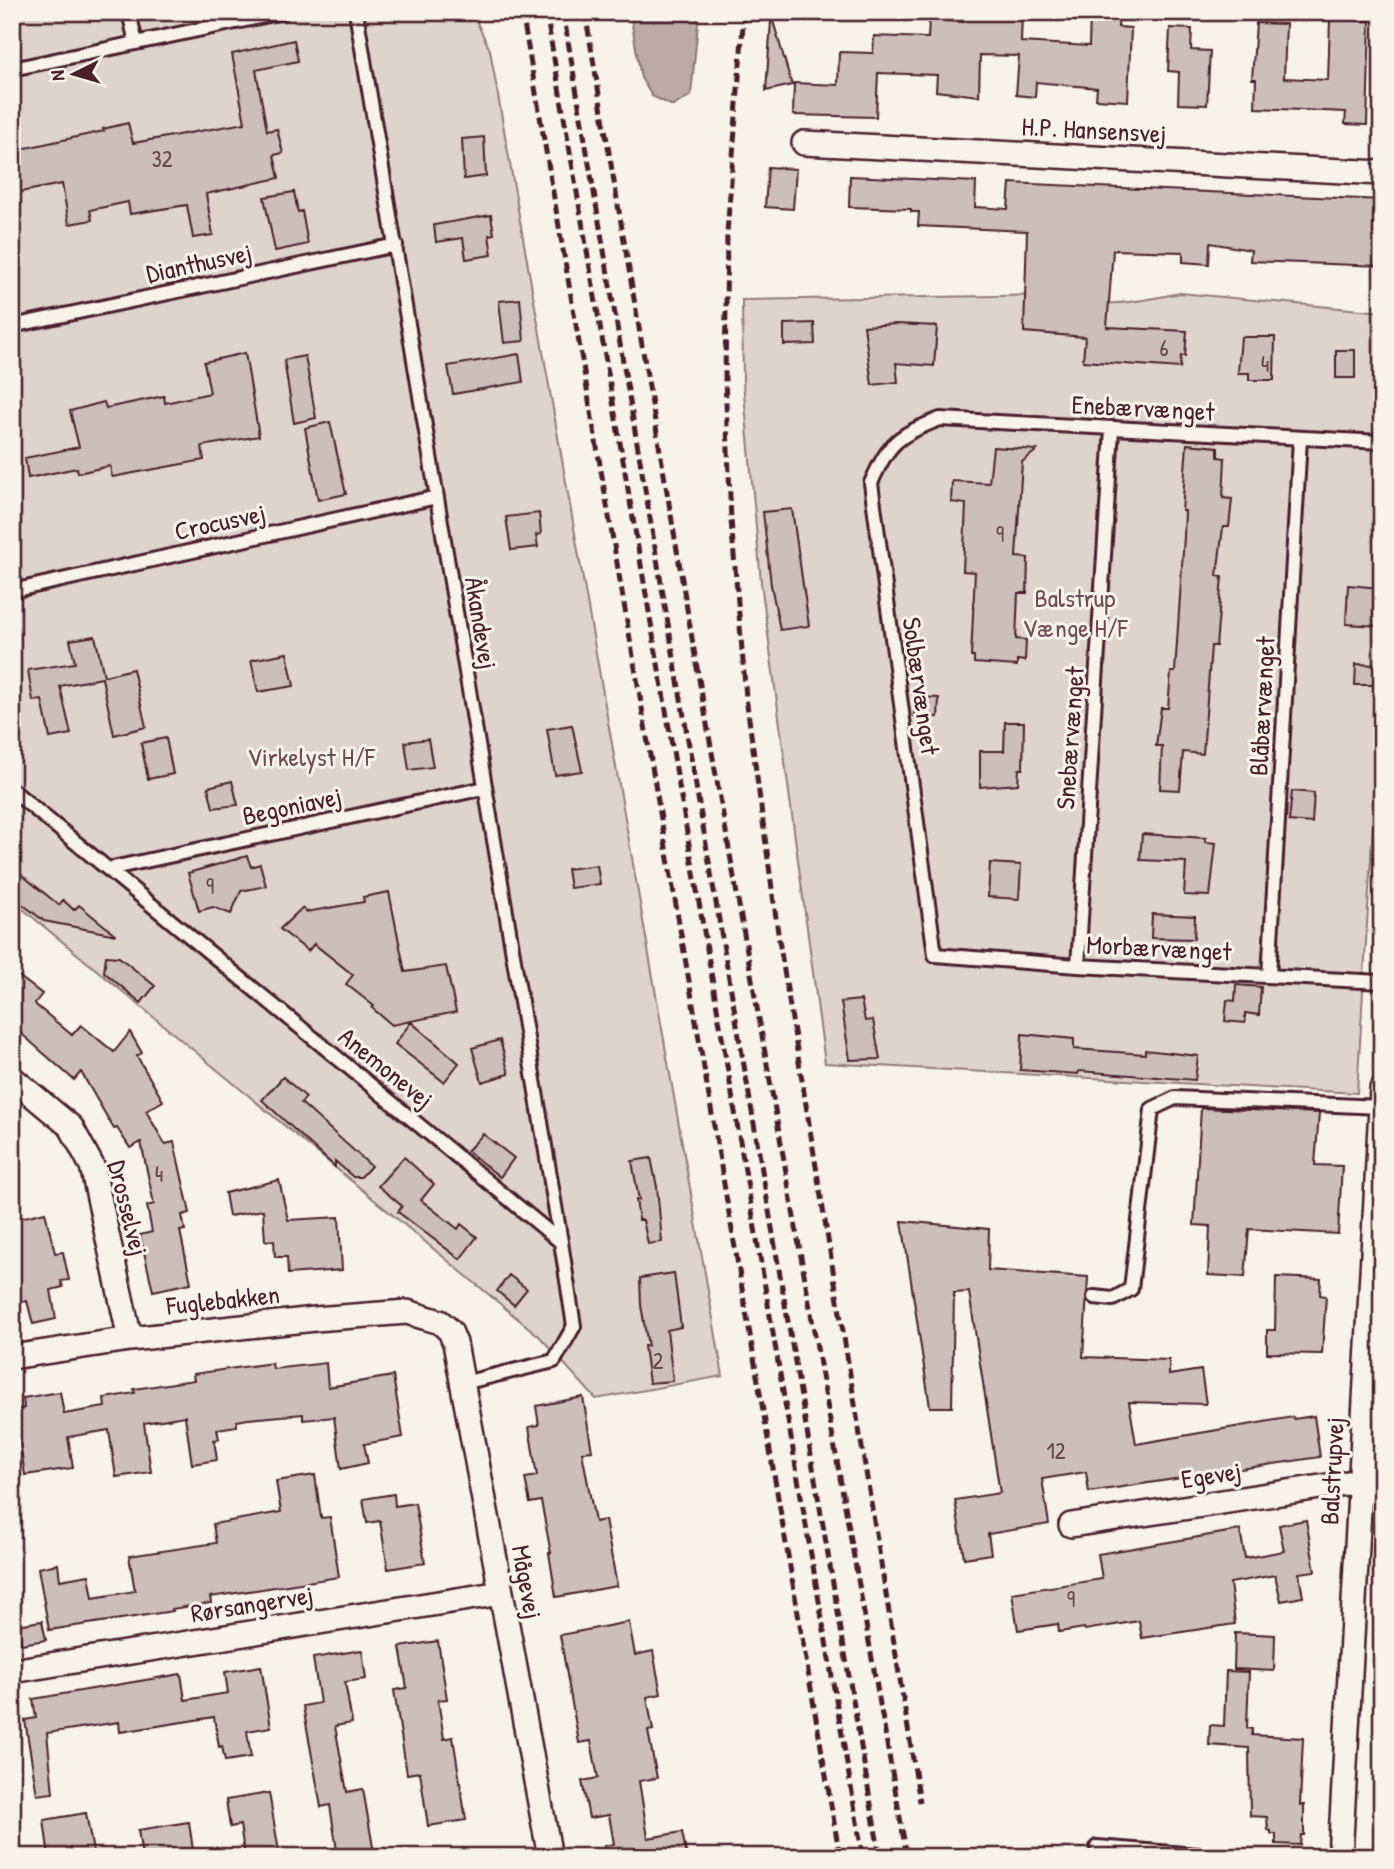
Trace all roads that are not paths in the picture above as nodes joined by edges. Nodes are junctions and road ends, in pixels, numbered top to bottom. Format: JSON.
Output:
{"nodes":[{"id":1,"x":129,"y":12,"type":"edge"},
{"id":2,"x":283,"y":12,"type":"edge"},
{"id":3,"x":356,"y":12,"type":"edge"},
{"id":4,"x":136,"y":43,"type":"junction"},
{"id":5,"x":12,"y":69,"type":"edge"},
{"id":6,"x":804,"y":143,"type":"dead end"},
{"id":7,"x":1382,"y":173,"type":"edge"},
{"id":8,"x":396,"y":245,"type":"junction"},
{"id":9,"x":12,"y":326,"type":"edge"},
{"id":10,"x":1112,"y":429,"type":"junction"},
{"id":11,"x":904,"y":433,"type":"joint"},
{"id":12,"x":1300,"y":439,"type":"junction"},
{"id":13,"x":1382,"y":442,"type":"edge"},
{"id":14,"x":437,"y":497,"type":"junction"},
{"id":15,"x":12,"y":591,"type":"edge"},
{"id":16,"x":485,"y":788,"type":"junction"},
{"id":17,"x":12,"y":790,"type":"edge"},
{"id":18,"x":108,"y":869,"type":"junction"},
{"id":19,"x":935,"y":955,"type":"joint"},
{"id":20,"x":1078,"y":966,"type":"junction"},
{"id":21,"x":1269,"y":976,"type":"junction"},
{"id":22,"x":1382,"y":982,"type":"edge"},
{"id":23,"x":12,"y":1078,"type":"edge"},
{"id":24,"x":1381,"y":1098,"type":"edge"},
{"id":25,"x":561,"y":1242,"type":"junction"},
{"id":26,"x":1094,"y":1297,"type":"dead end"},
{"id":27,"x":440,"y":1322,"type":"joint"},
{"id":28,"x":130,"y":1339,"type":"junction"},
{"id":29,"x":12,"y":1357,"type":"edge"},
{"id":30,"x":463,"y":1384,"type":"junction"},
{"id":31,"x":1360,"y":1481,"type":"junction"},
{"id":32,"x":1072,"y":1525,"type":"dead end"},
{"id":33,"x":501,"y":1593,"type":"junction"},
{"id":34,"x":12,"y":1671,"type":"edge"},
{"id":35,"x":1097,"y":1847,"type":"dead end"},
{"id":36,"x":550,"y":1857,"type":"edge"},
{"id":37,"x":1223,"y":1857,"type":"edge"},
{"id":38,"x":1340,"y":1857,"type":"edge"}],
"edges":[{"from":1,"to":4,"type":"lane"},
{"from":2,"to":4,"type":"lane"},
{"from":3,"to":8,"type":"lane","name":"Åkandevej"},
{"from":4,"to":5,"type":"lane"},
{"from":6,"to":7,"type":"street","name":"H.P. Hansensvej"},
{"from":8,"to":9,"type":"lane","name":"Dianthusvej"},
{"from":8,"to":14,"type":"lane","name":"Åkandevej"},
{"from":10,"to":11,"type":"lane","name":"Enebærvænget"},
{"from":10,"to":12,"type":"lane","name":"Enebærvænget"},
{"from":10,"to":20,"type":"lane","name":"Snebærvænget"},
{"from":11,"to":19,"type":"lane","name":"Solbærvænget"},
{"from":12,"to":13,"type":"lane","name":"Enebærvænget"},
{"from":12,"to":21,"type":"lane","name":"Blåbærvænget"},
{"from":14,"to":15,"type":"lane","name":"Crocusvej"},
{"from":14,"to":16,"type":"lane","name":"Åkandevej"},
{"from":16,"to":18,"type":"lane","name":"Begoniavej"},
{"from":16,"to":25,"type":"lane","name":"Åkandevej"},
{"from":17,"to":18,"type":"lane","name":"Anemonevej"},
{"from":18,"to":25,"type":"lane","name":"Anemonevej"},
{"from":19,"to":20,"type":"lane","name":"Morbærvænget"},
{"from":20,"to":21,"type":"lane","name":"Morbærvænget"},
{"from":21,"to":22,"type":"lane","name":"Morbærvænget"},
{"from":23,"to":28,"type":"street","name":"Drosselvej"},
{"from":24,"to":26,"type":"lane"},
{"from":24,"to":31,"type":"street","name":"Balstrupvej"},
{"from":25,"to":30,"type":"lane"},
{"from":27,"to":28,"type":"street","name":"Fuglebakken"},
{"from":27,"to":30,"type":"street","name":"Mågevej"},
{"from":28,"to":29,"type":"street","name":"Fuglebakken"},
{"from":30,"to":33,"type":"street","name":"Mågevej"},
{"from":31,"to":32,"type":"street","name":"Egevej"},
{"from":31,"to":38,"type":"street","name":"Balstrupvej"},
{"from":33,"to":34,"type":"street","name":"Rørsangervej"},
{"from":33,"to":36,"type":"street","name":"Mågevej"},
{"from":35,"to":37,"type":"lane"}]}
